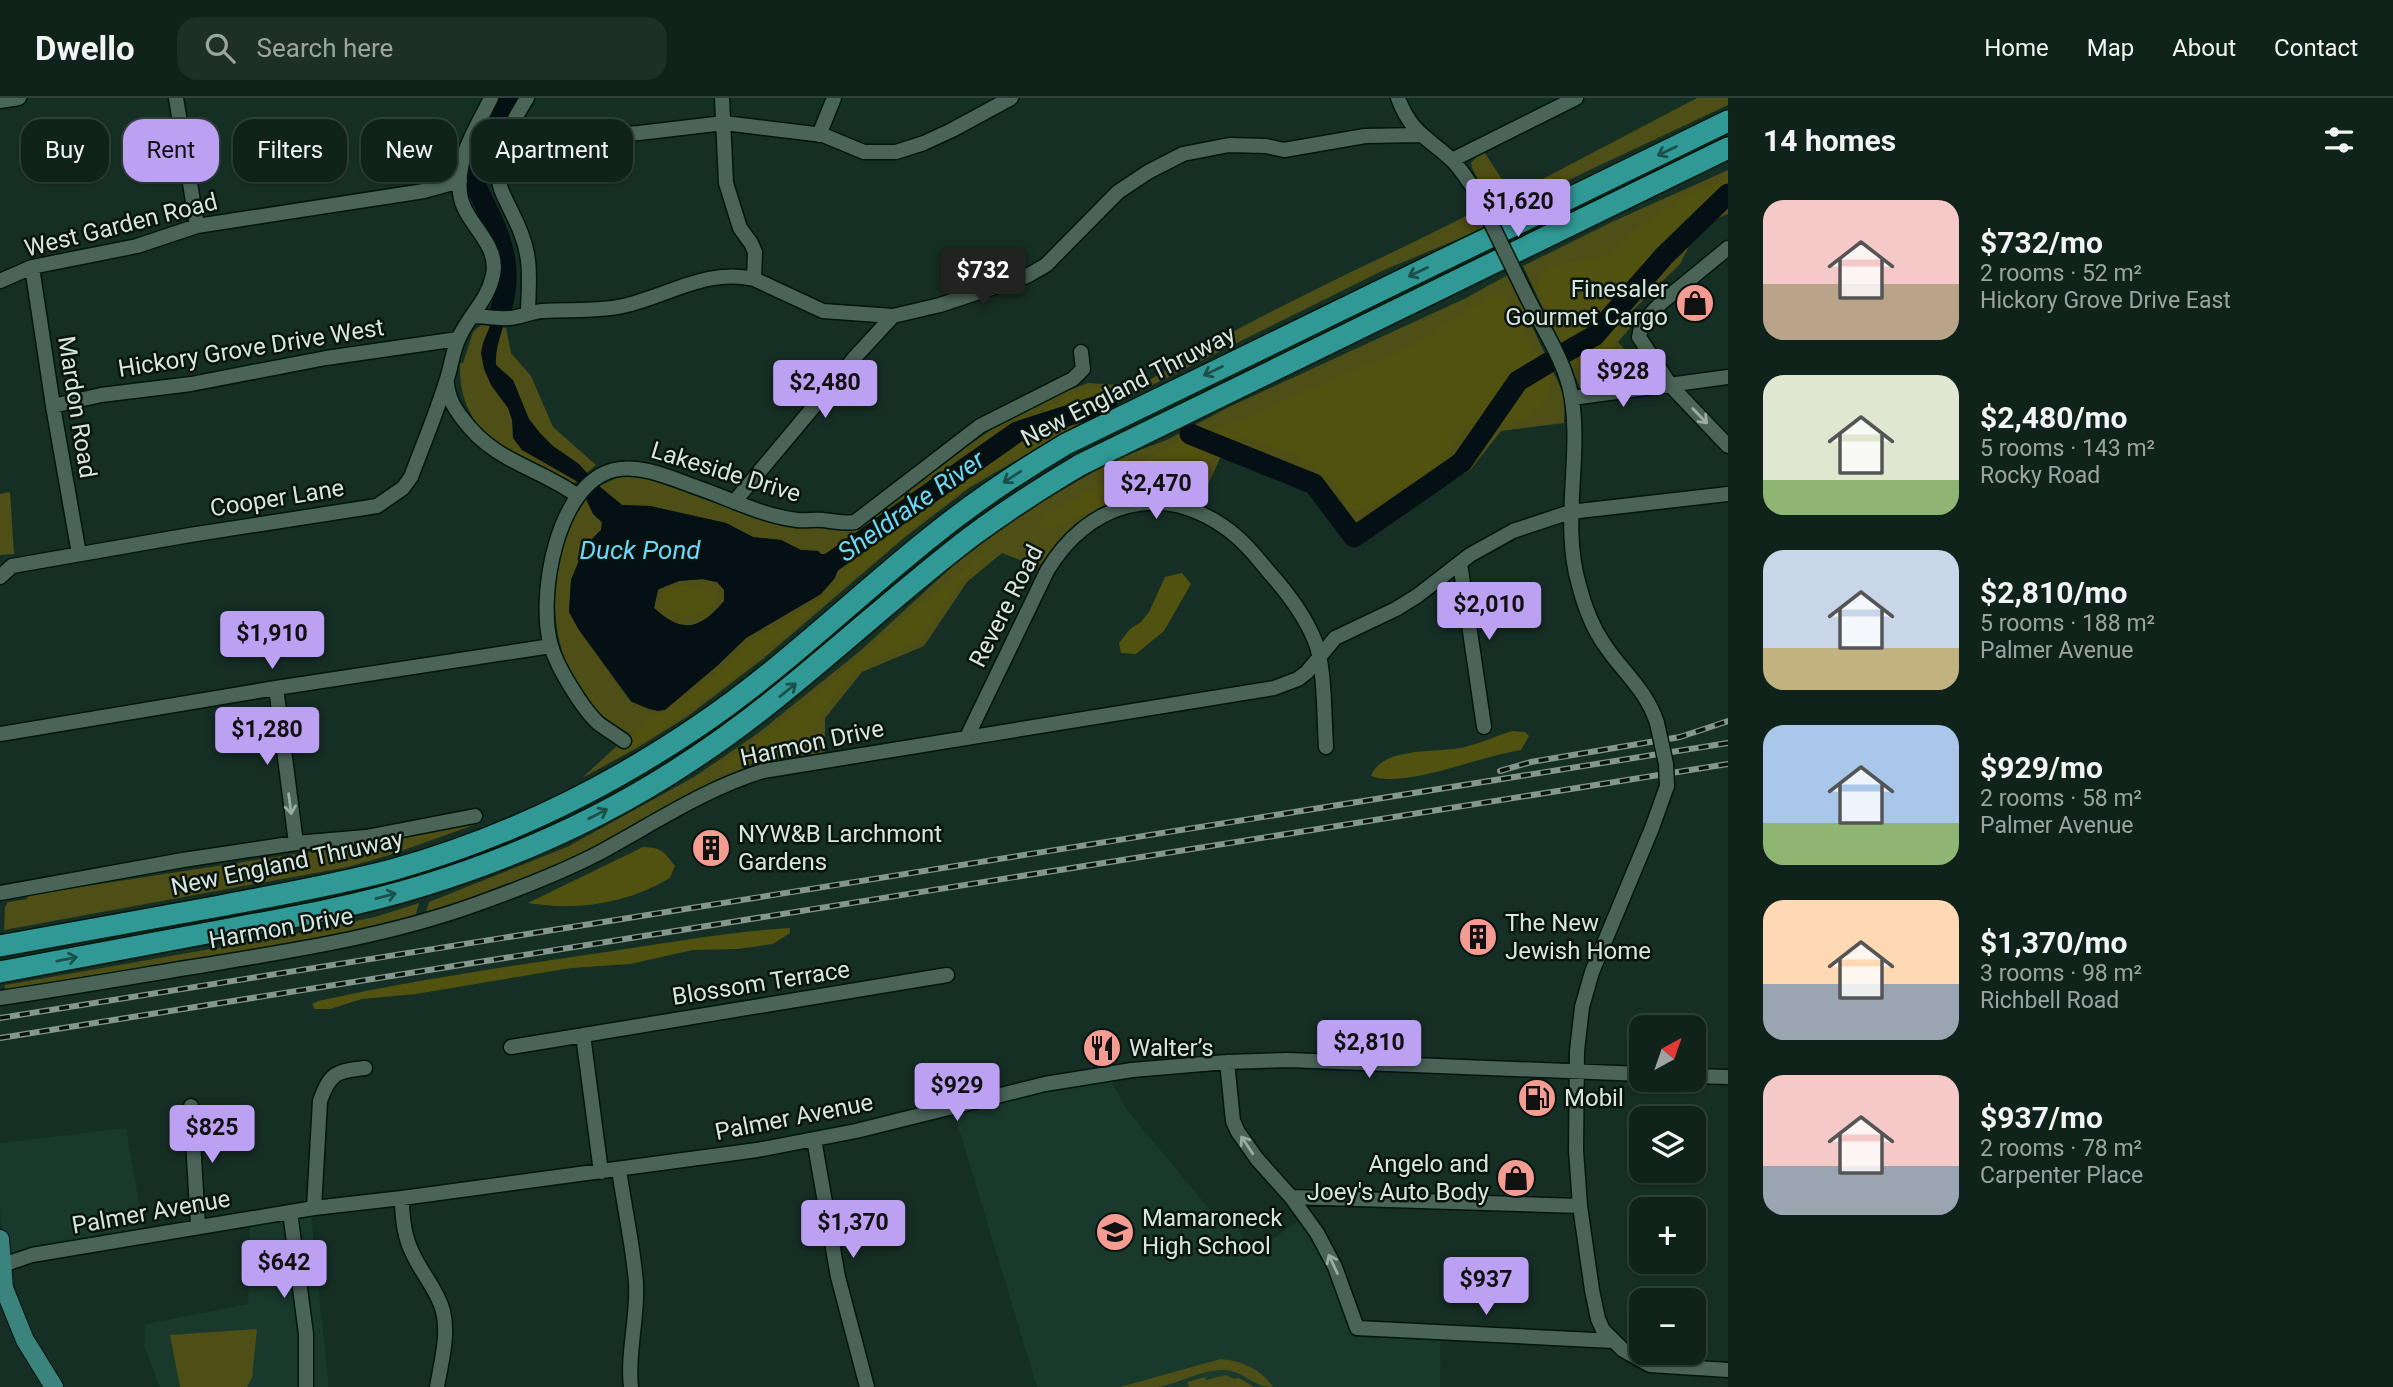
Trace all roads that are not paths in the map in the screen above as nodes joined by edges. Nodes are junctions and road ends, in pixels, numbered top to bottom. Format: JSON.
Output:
{"nodes":[{"id":1,"x":19,"y":98,"type":"edge"},
{"id":2,"x":176,"y":98,"type":"edge"},
{"id":3,"x":491,"y":98,"type":"edge"},
{"id":4,"x":527,"y":98,"type":"edge"},
{"id":5,"x":722,"y":98,"type":"edge"},
{"id":6,"x":834,"y":98,"type":"edge"},
{"id":7,"x":1011,"y":98,"type":"edge"},
{"id":8,"x":1398,"y":98,"type":"edge"},
{"id":9,"x":1576,"y":98,"type":"edge"},
{"id":10,"x":0,"y":101,"type":"edge"},
{"id":11,"x":516,"y":119,"type":"edge"},
{"id":12,"x":1728,"y":121,"type":"edge"},
{"id":13,"x":724,"y":123,"type":"junction"},
{"id":14,"x":633,"y":133,"type":"edge"},
{"id":15,"x":819,"y":135,"type":"junction"},
{"id":16,"x":1420,"y":135,"type":"junction"},
{"id":17,"x":1728,"y":148,"type":"edge"},
{"id":18,"x":1452,"y":160,"type":"junction"},
{"id":19,"x":460,"y":181,"type":"junction"},
{"id":20,"x":499,"y":182,"type":"edge"},
{"id":21,"x":197,"y":226,"type":"junction"},
{"id":22,"x":1728,"y":248,"type":"edge"},
{"id":23,"x":32,"y":267,"type":"junction"},
{"id":24,"x":754,"y":279,"type":"junction"},
{"id":25,"x":0,"y":281,"type":"edge"},
{"id":26,"x":528,"y":314,"type":"junction"},
{"id":27,"x":479,"y":316,"type":"junction"},
{"id":28,"x":893,"y":316,"type":"junction"},
{"id":29,"x":458,"y":339,"type":"junction"},
{"id":30,"x":1081,"y":352,"type":"dead end"},
{"id":31,"x":1728,"y":377,"type":"edge"},
{"id":32,"x":447,"y":380,"type":"junction"},
{"id":33,"x":1671,"y":386,"type":"junction"},
{"id":34,"x":1572,"y":398,"type":"junction"},
{"id":35,"x":53,"y":406,"type":"junction"},
{"id":36,"x":1728,"y":446,"type":"edge"},
{"id":37,"x":580,"y":494,"type":"junction"},
{"id":38,"x":1728,"y":494,"type":"edge"},
{"id":39,"x":735,"y":500,"type":"junction"},
{"id":40,"x":1570,"y":512,"type":"junction"},
{"id":41,"x":79,"y":554,"type":"junction"},
{"id":42,"x":1460,"y":563,"type":"junction"},
{"id":43,"x":0,"y":577,"type":"edge"},
{"id":44,"x":551,"y":646,"type":"junction"},
{"id":45,"x":1319,"y":655,"type":"junction"},
{"id":46,"x":276,"y":688,"type":"junction"},
{"id":47,"x":1484,"y":727,"type":"dead end"},
{"id":48,"x":0,"y":734,"type":"edge"},
{"id":49,"x":967,"y":737,"type":"junction"},
{"id":50,"x":624,"y":741,"type":"dead end"},
{"id":51,"x":1326,"y":747,"type":"dead end"},
{"id":52,"x":475,"y":816,"type":"dead end"},
{"id":53,"x":296,"y":844,"type":"junction"},
{"id":54,"x":0,"y":893,"type":"edge"},
{"id":55,"x":0,"y":946,"type":"edge"},
{"id":56,"x":0,"y":972,"type":"edge"},
{"id":57,"x":947,"y":975,"type":"dead end"},
{"id":58,"x":1,"y":998,"type":"edge"},
{"id":59,"x":583,"y":1035,"type":"junction"},
{"id":60,"x":511,"y":1047,"type":"dead end"},
{"id":61,"x":1227,"y":1062,"type":"junction"},
{"id":62,"x":365,"y":1068,"type":"dead end"},
{"id":63,"x":1577,"y":1071,"type":"junction"},
{"id":64,"x":1629,"y":1073,"type":"edge"},
{"id":65,"x":1706,"y":1076,"type":"edge"},
{"id":66,"x":1728,"y":1077,"type":"edge"},
{"id":67,"x":191,"y":1105,"type":"dead end"},
{"id":68,"x":814,"y":1139,"type":"junction"},
{"id":69,"x":619,"y":1169,"type":"junction"},
{"id":70,"x":601,"y":1172,"type":"junction"},
{"id":71,"x":1291,"y":1197,"type":"junction"},
{"id":72,"x":402,"y":1199,"type":"junction"},
{"id":73,"x":1580,"y":1206,"type":"junction"},
{"id":74,"x":314,"y":1208,"type":"junction"},
{"id":75,"x":290,"y":1212,"type":"junction"},
{"id":76,"x":198,"y":1226,"type":"junction"},
{"id":77,"x":0,"y":1239,"type":"edge"},
{"id":78,"x":1,"y":1266,"type":"edge"},
{"id":79,"x":1613,"y":1341,"type":"junction"},
{"id":80,"x":1728,"y":1370,"type":"edge"},
{"id":81,"x":54,"y":1387,"type":"edge"},
{"id":82,"x":306,"y":1387,"type":"edge"},
{"id":83,"x":437,"y":1387,"type":"edge"},
{"id":84,"x":631,"y":1387,"type":"edge"},
{"id":85,"x":867,"y":1387,"type":"edge"}],
"edges":[{"from":1,"to":10,"type":"street"},
{"from":2,"to":21,"type":"street"},
{"from":3,"to":19,"type":"street"},
{"from":4,"to":11,"type":"street"},
{"from":5,"to":13,"type":"street"},
{"from":6,"to":15,"type":"street"},
{"from":7,"to":15,"type":"street"},
{"from":8,"to":16,"type":"street"},
{"from":9,"to":18,"type":"street"},
{"from":12,"to":55,"type":"highway","name":"New England Thruway","one_way":true},
{"from":13,"to":14,"type":"street"},
{"from":13,"to":15,"type":"street"},
{"from":13,"to":24,"type":"street"},
{"from":16,"to":18,"type":"street"},
{"from":16,"to":28,"type":"street"},
{"from":56,"to":17,"type":"highway","name":"New England Thruway","one_way":true},
{"from":18,"to":34,"type":"street","bridge":true},
{"from":19,"to":21,"type":"street","name":"West Garden Road"},
{"from":19,"to":27,"type":"street","name":"Cooper Lane"},
{"from":20,"to":26,"type":"street"},
{"from":21,"to":23,"type":"street","name":"West Garden Road"},
{"from":22,"to":33,"type":"street"},
{"from":23,"to":25,"type":"street","name":"West Garden Road"},
{"from":23,"to":35,"type":"street","name":"Mardon Road"},
{"from":24,"to":26,"type":"street"},
{"from":24,"to":28,"type":"street"},
{"from":26,"to":27,"type":"street"},
{"from":27,"to":29,"type":"street","name":"Cooper Lane"},
{"from":28,"to":39,"type":"street"},
{"from":29,"to":32,"type":"street","name":"Cooper Lane"},
{"from":29,"to":35,"type":"street","name":"Hickory Grove Drive West"},
{"from":30,"to":39,"type":"street","name":"Lakeside Drive"},
{"from":31,"to":33,"type":"street"},
{"from":32,"to":37,"type":"street"},
{"from":32,"to":41,"type":"street","name":"Cooper Lane"},
{"from":33,"to":34,"type":"street"},
{"from":33,"to":36,"type":"street","one_way":true},
{"from":34,"to":40,"type":"street"},
{"from":35,"to":41,"type":"street","name":"Mardon Road"},
{"from":37,"to":39,"type":"street","name":"Lakeside Drive"},
{"from":37,"to":44,"type":"street","name":"Lakeside Drive"},
{"from":38,"to":40,"type":"street","name":"Harmon Drive"},
{"from":40,"to":42,"type":"street","name":"Harmon Drive"},
{"from":40,"to":63,"type":"street","bridge":true},
{"from":41,"to":43,"type":"street","name":"Cooper Lane"},
{"from":42,"to":45,"type":"street","name":"Harmon Drive"},
{"from":42,"to":47,"type":"street"},
{"from":44,"to":46,"type":"street"},
{"from":44,"to":50,"type":"street","name":"Lakeside Drive"},
{"from":45,"to":49,"type":"street","name":"Harmon Drive"},
{"from":45,"to":49,"type":"street","name":"Revere Road"},
{"from":45,"to":51,"type":"street","name":"Revere Road"},
{"from":46,"to":48,"type":"street"},
{"from":46,"to":53,"type":"street","one_way":true},
{"from":49,"to":58,"type":"street","name":"Harmon Drive"},
{"from":52,"to":53,"type":"street"},
{"from":53,"to":54,"type":"street"},
{"from":57,"to":59,"type":"street","name":"Blossom Terrace"},
{"from":59,"to":60,"type":"street","name":"Blossom Terrace"},
{"from":59,"to":70,"type":"street"},
{"from":61,"to":63,"type":"street","name":"Palmer Avenue"},
{"from":61,"to":68,"type":"street","name":"Palmer Avenue"},
{"from":71,"to":61,"type":"street","one_way":true},
{"from":62,"to":74,"type":"street"},
{"from":63,"to":64,"type":"street","name":"Palmer Avenue"},
{"from":63,"to":73,"type":"street"},
{"from":65,"to":66,"type":"street"},
{"from":67,"to":76,"type":"street"},
{"from":68,"to":69,"type":"street","name":"Palmer Avenue"},
{"from":68,"to":85,"type":"street"},
{"from":69,"to":70,"type":"street","name":"Palmer Avenue"},
{"from":69,"to":84,"type":"street"},
{"from":70,"to":72,"type":"street","name":"Palmer Avenue"},
{"from":71,"to":73,"type":"street"},
{"from":79,"to":71,"type":"street","one_way":true},
{"from":72,"to":74,"type":"street","name":"Palmer Avenue"},
{"from":72,"to":83,"type":"street"},
{"from":73,"to":79,"type":"street"},
{"from":74,"to":75,"type":"street","name":"Palmer Avenue"},
{"from":75,"to":76,"type":"street","name":"Palmer Avenue"},
{"from":75,"to":82,"type":"street"},
{"from":76,"to":78,"type":"street","name":"Palmer Avenue"},
{"from":77,"to":78,"type":"main road"},
{"from":78,"to":81,"type":"main road"},
{"from":79,"to":80,"type":"street"}]}
